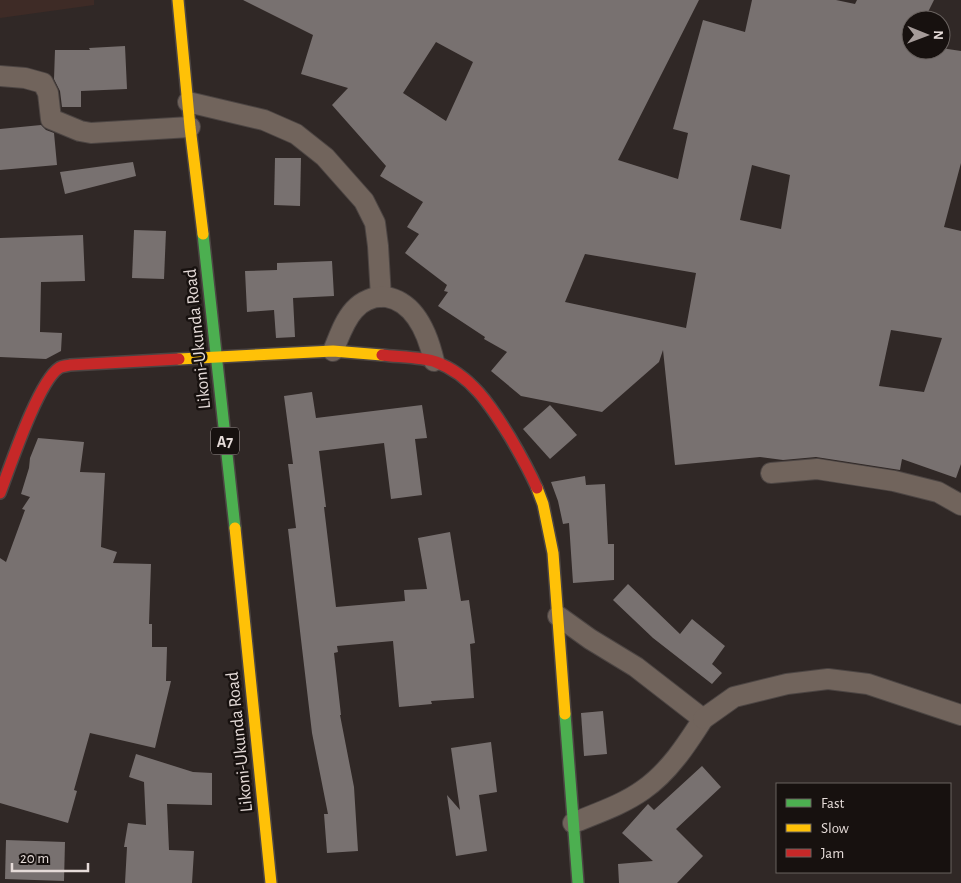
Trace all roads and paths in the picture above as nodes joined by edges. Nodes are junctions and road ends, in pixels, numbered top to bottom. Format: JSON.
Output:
{"nodes":[{"id":1,"x":178,"y":0,"type":"edge"},
{"id":2,"x":0,"y":76,"type":"edge"},
{"id":3,"x":188,"y":102,"type":"junction"},
{"id":4,"x":190,"y":127,"type":"junction"},
{"id":5,"x":381,"y":297,"type":"junction"},
{"id":6,"x":333,"y":351,"type":"junction"},
{"id":7,"x":217,"y":358,"type":"junction"},
{"id":8,"x":434,"y":361,"type":"junction"},
{"id":9,"x":771,"y":473,"type":"dead end"},
{"id":10,"x":0,"y":493,"type":"edge"},
{"id":11,"x":961,"y":505,"type":"edge"},
{"id":12,"x":558,"y":616,"type":"junction"},
{"id":13,"x":961,"y":716,"type":"edge"},
{"id":14,"x":704,"y":719,"type":"junction"},
{"id":15,"x":573,"y":823,"type":"junction"},
{"id":16,"x":271,"y":883,"type":"edge"},
{"id":17,"x":578,"y":883,"type":"edge"}],
"edges":[{"from":1,"to":3,"type":"main road","name":"Likoni-Ukunda Road","number":"A7"},
{"from":2,"to":4,"type":"street"},
{"from":3,"to":4,"type":"main road","name":"Likoni-Ukunda Road","number":"A7"},
{"from":3,"to":5,"type":"street"},
{"from":4,"to":7,"type":"main road","name":"Likoni-Ukunda Road","number":"A7"},
{"from":5,"to":6,"type":"street"},
{"from":5,"to":8,"type":"street"},
{"from":6,"to":7,"type":"main road"},
{"from":6,"to":8,"type":"main road"},
{"from":7,"to":10,"type":"main road"},
{"from":7,"to":16,"type":"main road","name":"Likoni-Ukunda Road","number":"A7"},
{"from":8,"to":12,"type":"main road"},
{"from":9,"to":11,"type":"street"},
{"from":12,"to":14,"type":"street"},
{"from":12,"to":15,"type":"main road"},
{"from":13,"to":14,"type":"street"},
{"from":14,"to":15,"type":"street"},
{"from":15,"to":17,"type":"main road"}]}
